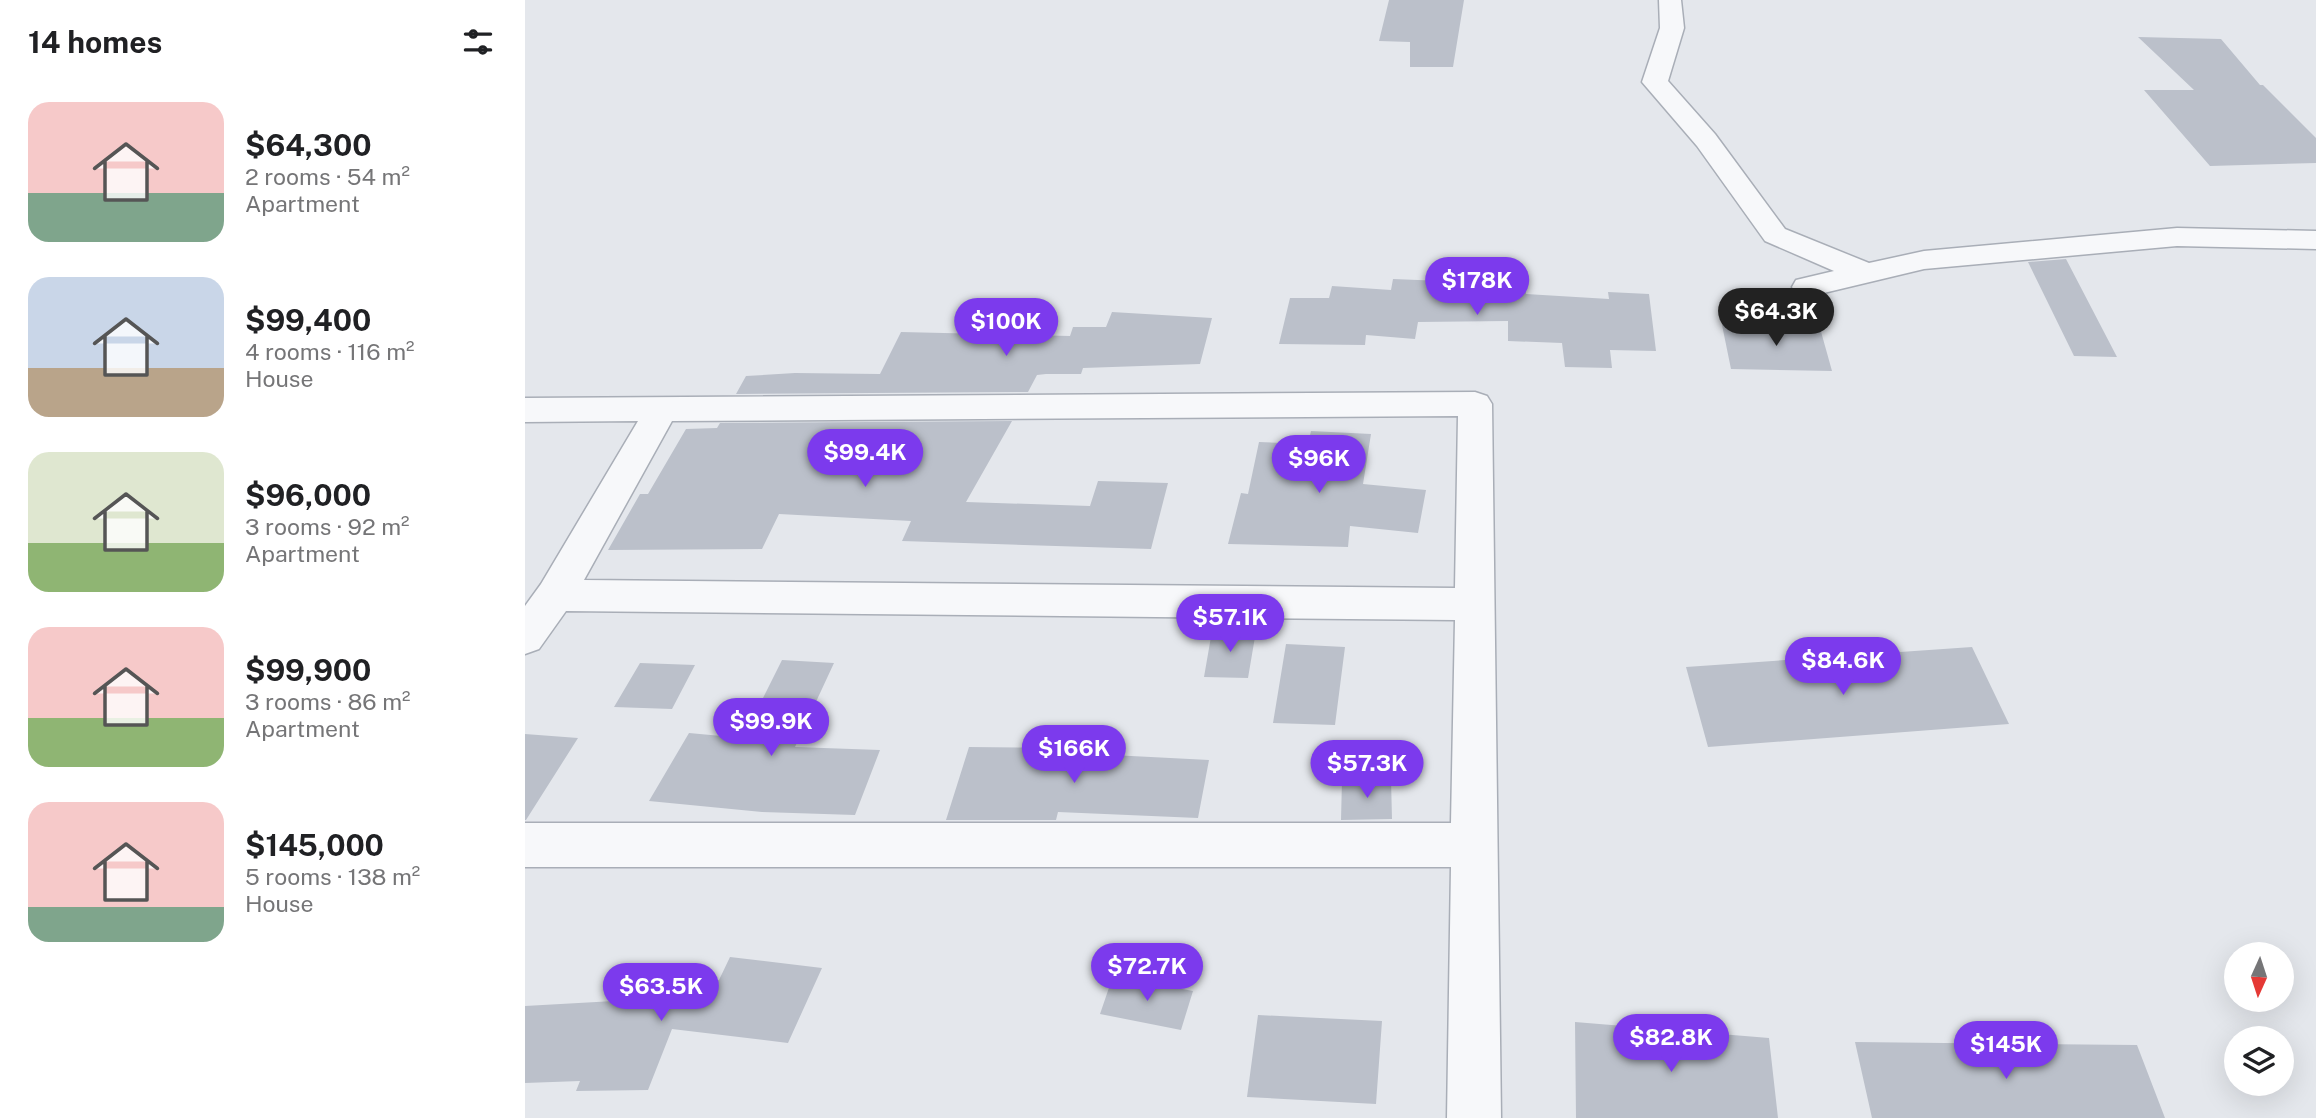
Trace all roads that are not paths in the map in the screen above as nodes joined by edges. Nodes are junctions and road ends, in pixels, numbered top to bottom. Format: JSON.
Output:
{"nodes":[{"id":1,"x":1670,"y":0,"type":"edge"},
{"id":2,"x":2316,"y":240,"type":"edge"},
{"id":3,"x":1865,"y":274,"type":"junction"},
{"id":4,"x":1807,"y":287,"type":"dead end"},
{"id":5,"x":662,"y":409,"type":"junction"},
{"id":6,"x":525,"y":410,"type":"edge"},
{"id":7,"x":555,"y":595,"type":"junction"},
{"id":8,"x":1475,"y":604,"type":"junction"},
{"id":9,"x":525,"y":637,"type":"edge"},
{"id":10,"x":525,"y":845,"type":"edge"},
{"id":11,"x":1475,"y":845,"type":"junction"},
{"id":12,"x":1475,"y":1118,"type":"edge"}],
"edges":[{"from":1,"to":3,"type":"street"},
{"from":2,"to":3,"type":"street"},
{"from":3,"to":4,"type":"street"},
{"from":5,"to":6,"type":"street"},
{"from":5,"to":7,"type":"street"},
{"from":5,"to":8,"type":"street"},
{"from":7,"to":8,"type":"street"},
{"from":7,"to":9,"type":"street"},
{"from":8,"to":11,"type":"street"},
{"from":10,"to":11,"type":"street"},
{"from":11,"to":12,"type":"street"}]}
